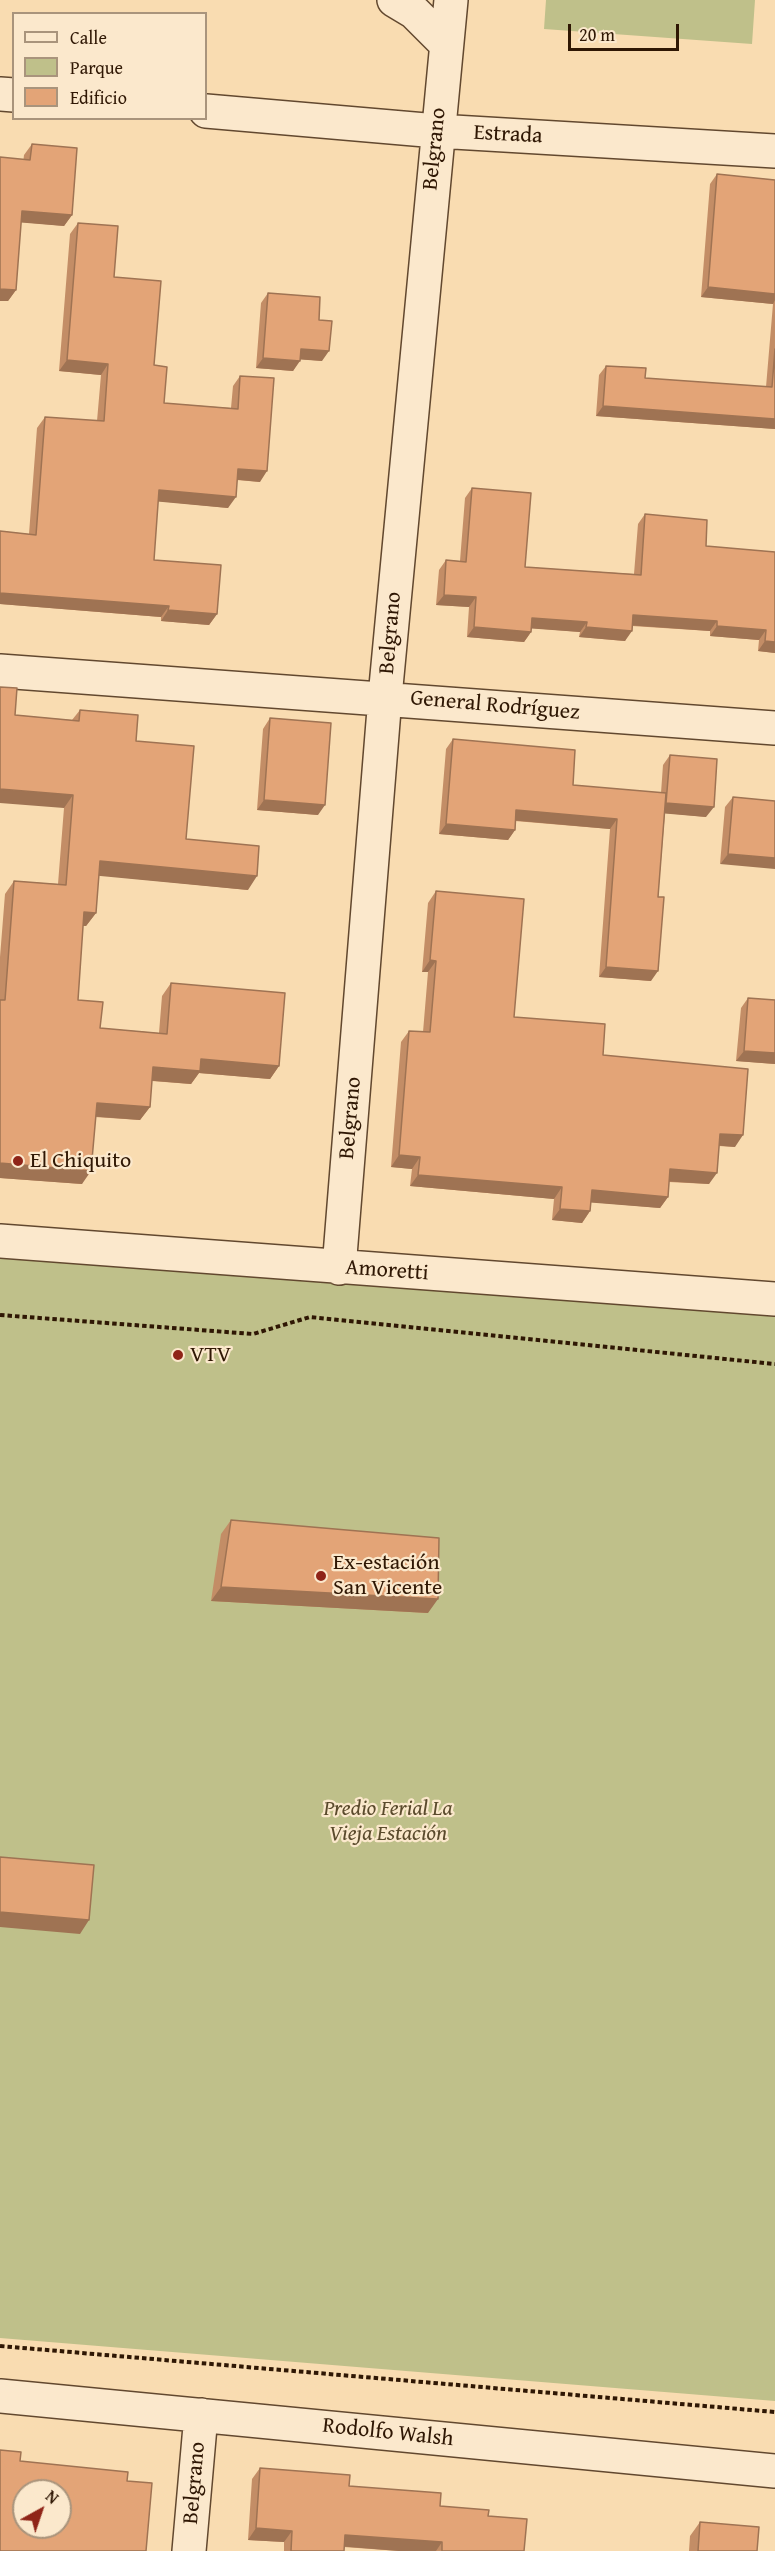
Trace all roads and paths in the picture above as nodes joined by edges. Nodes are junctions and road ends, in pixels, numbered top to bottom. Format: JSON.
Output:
{"nodes":[{"id":1,"x":394,"y":0,"type":"edge"},
{"id":2,"x":451,"y":0,"type":"edge"},
{"id":3,"x":446,"y":44,"type":"junction"},
{"id":4,"x":207,"y":111,"type":"edge"},
{"id":5,"x":437,"y":131,"type":"junction"},
{"id":6,"x":775,"y":151,"type":"edge"},
{"id":7,"x":0,"y":671,"type":"edge"},
{"id":8,"x":385,"y":697,"type":"junction"},
{"id":9,"x":775,"y":728,"type":"edge"},
{"id":10,"x":0,"y":1241,"type":"edge"},
{"id":11,"x":339,"y":1268,"type":"junction"},
{"id":12,"x":775,"y":1299,"type":"edge"},
{"id":13,"x":0,"y":1315,"type":"edge"},
{"id":14,"x":775,"y":1364,"type":"edge"},
{"id":15,"x":0,"y":2346,"type":"edge"},
{"id":16,"x":0,"y":2396,"type":"edge"},
{"id":17,"x":775,"y":2412,"type":"edge"},
{"id":18,"x":201,"y":2415,"type":"junction"},
{"id":19,"x":775,"y":2471,"type":"edge"},
{"id":20,"x":189,"y":2551,"type":"edge"}],
"edges":[{"from":1,"to":3,"type":"street"},
{"from":2,"to":3,"type":"street","name":"Belgrano"},
{"from":3,"to":5,"type":"street","name":"Belgrano"},
{"from":4,"to":5,"type":"street","name":"Estrada"},
{"from":5,"to":6,"type":"street","name":"Estrada"},
{"from":5,"to":8,"type":"street","name":"Belgrano"},
{"from":7,"to":8,"type":"street","name":"General Rodríguez"},
{"from":8,"to":9,"type":"street","name":"General Rodríguez"},
{"from":8,"to":11,"type":"street","name":"Belgrano"},
{"from":10,"to":11,"type":"street","name":"Amoretti"},
{"from":11,"to":12,"type":"street","name":"Amoretti"},
{"from":13,"to":14,"type":"path"},
{"from":15,"to":17,"type":"path"},
{"from":16,"to":18,"type":"street","name":"Rodolfo Walsh"},
{"from":18,"to":19,"type":"street","name":"Rodolfo Walsh"},
{"from":18,"to":20,"type":"street","name":"Belgrano"}]}
